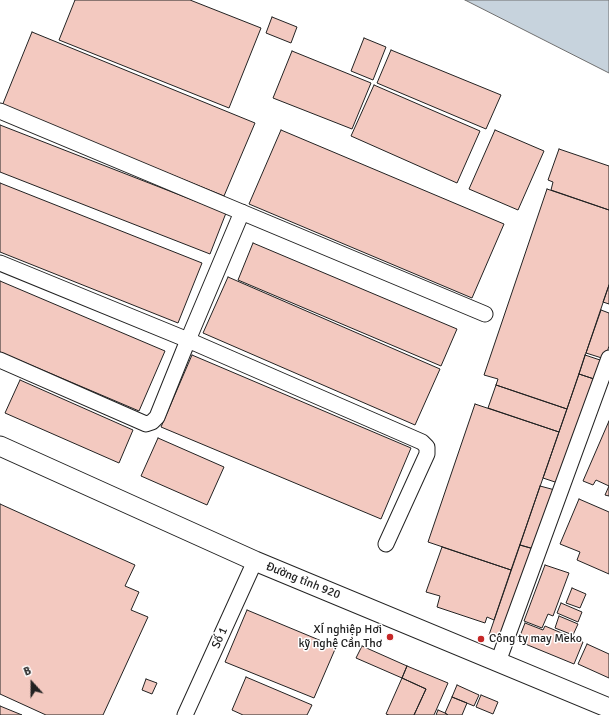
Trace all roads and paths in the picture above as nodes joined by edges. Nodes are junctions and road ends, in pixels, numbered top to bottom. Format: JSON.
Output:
{"nodes":[{"id":1,"x":0,"y":111,"type":"edge"},
{"id":2,"x":242,"y":212,"type":"junction"},
{"id":3,"x":0,"y":263,"type":"edge"},
{"id":4,"x":485,"y":314,"type":"dead end"},
{"id":5,"x":188,"y":340,"type":"junction"},
{"id":6,"x":609,"y":358,"type":"edge"},
{"id":7,"x":0,"y":360,"type":"edge"},
{"id":8,"x":0,"y":446,"type":"edge"},
{"id":9,"x":386,"y":544,"type":"dead end"},
{"id":10,"x":255,"y":561,"type":"junction"},
{"id":11,"x":498,"y":662,"type":"junction"},
{"id":12,"x":609,"y":708,"type":"edge"},
{"id":13,"x":185,"y":715,"type":"edge"}],
"edges":[{"from":1,"to":2,"type":"street"},
{"from":2,"to":4,"type":"street"},
{"from":2,"to":5,"type":"street"},
{"from":3,"to":5,"type":"street"},
{"from":5,"to":7,"type":"street"},
{"from":5,"to":9,"type":"street"},
{"from":6,"to":11,"type":"street"},
{"from":8,"to":10,"type":"main road","name":"Đường tỉnh 920"},
{"from":10,"to":11,"type":"main road","name":"Đường tỉnh 920"},
{"from":10,"to":13,"type":"street","name":"Số 1"},
{"from":11,"to":12,"type":"main road","name":"Đường tỉnh 920"}]}
